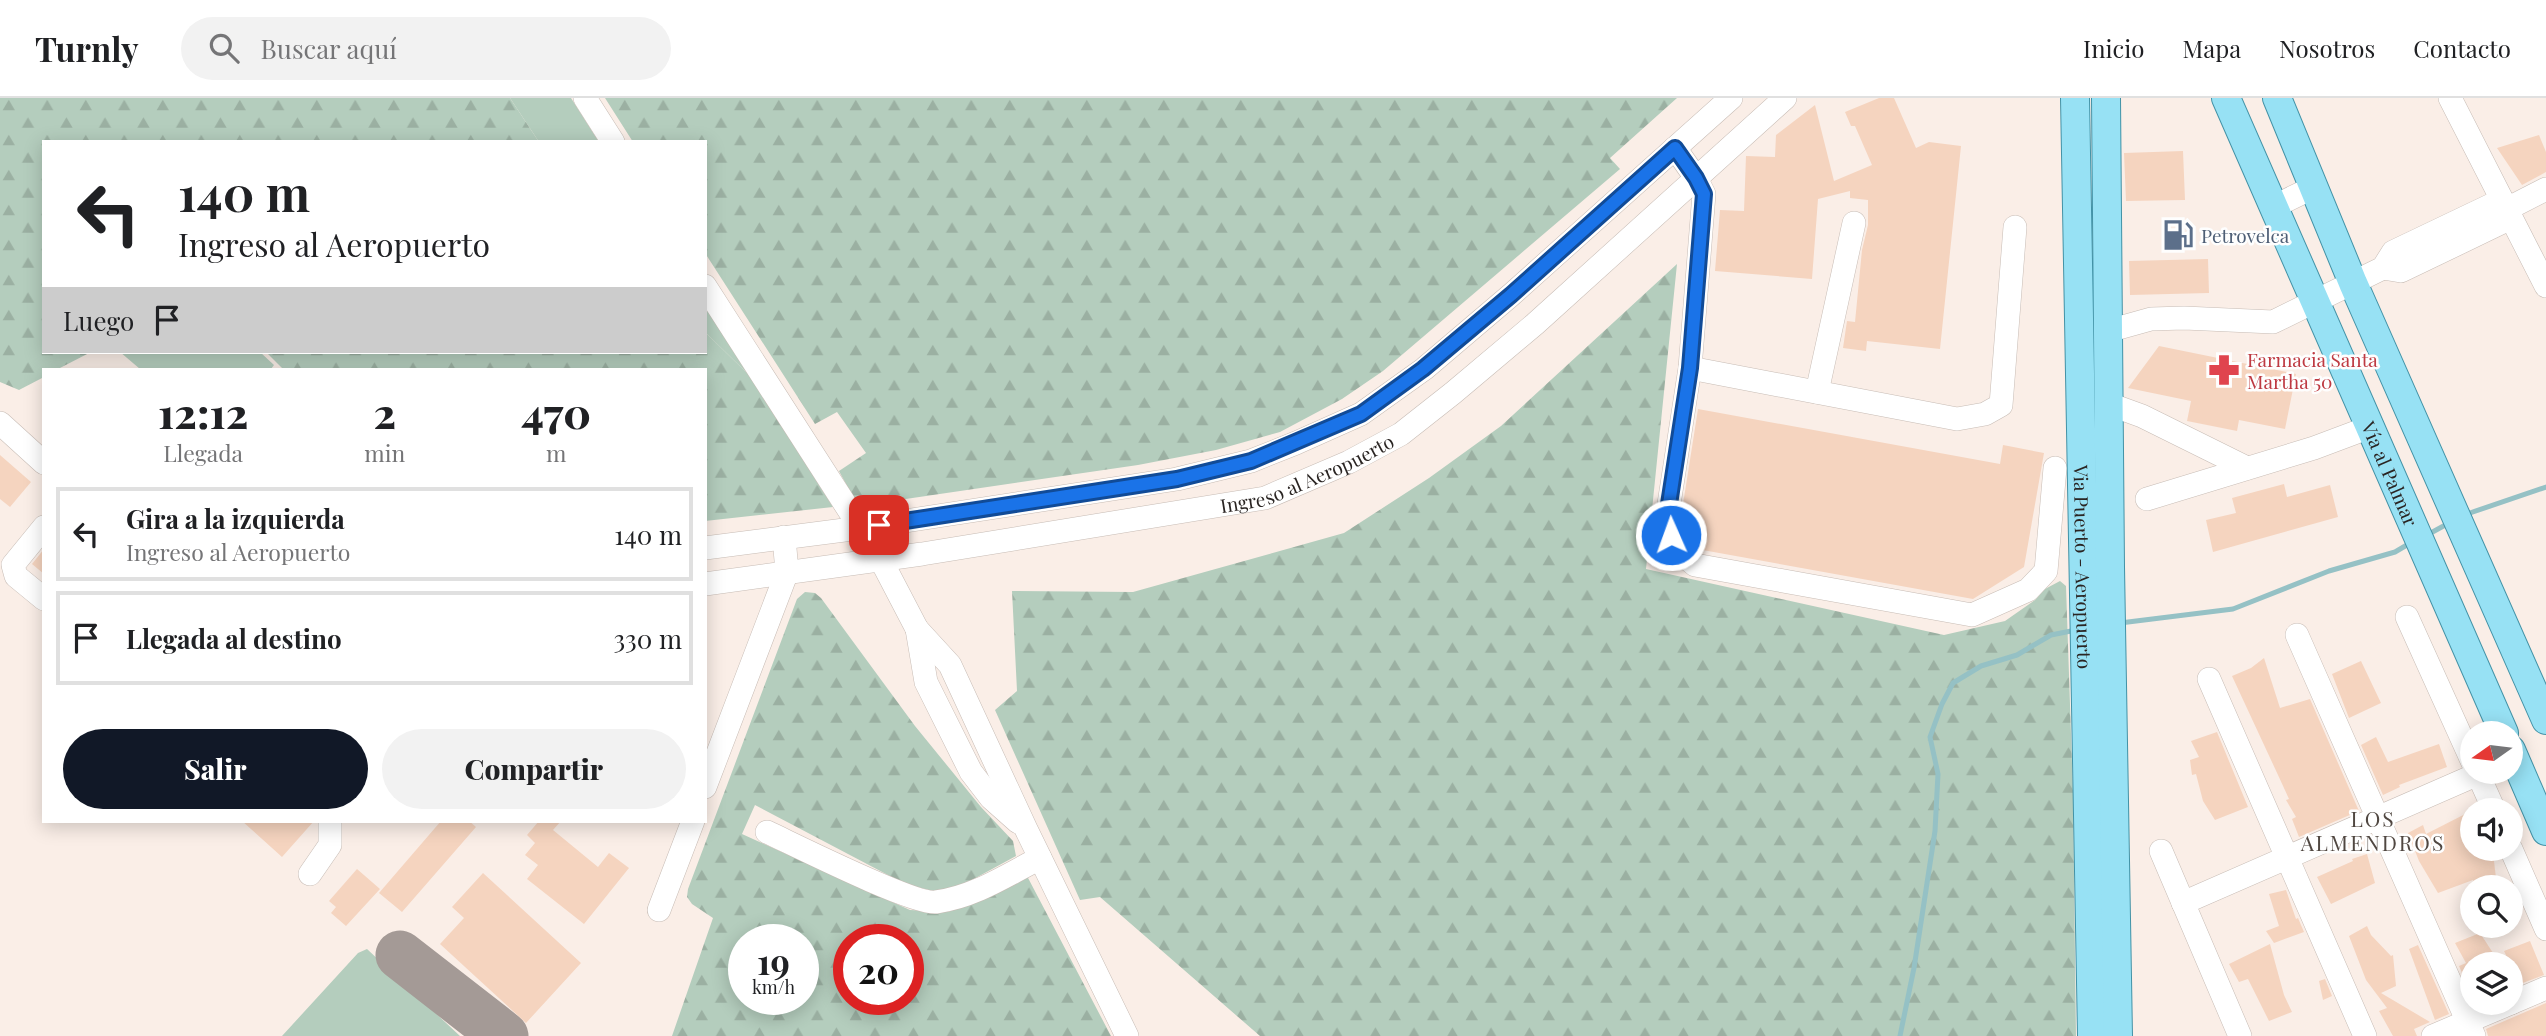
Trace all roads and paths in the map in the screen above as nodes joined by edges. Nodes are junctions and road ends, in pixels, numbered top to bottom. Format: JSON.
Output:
{"nodes":[{"id":1,"x":585,"y":98,"type":"edge"},
{"id":2,"x":1731,"y":98,"type":"edge"},
{"id":3,"x":1785,"y":98,"type":"edge"},
{"id":4,"x":2075,"y":98,"type":"edge"},
{"id":5,"x":2106,"y":98,"type":"edge"},
{"id":6,"x":2226,"y":98,"type":"edge"},
{"id":7,"x":2277,"y":98,"type":"edge"},
{"id":8,"x":2450,"y":98,"type":"edge"},
{"id":9,"x":612,"y":140,"type":"edge"},
{"id":10,"x":1675,"y":148,"type":"junction"},
{"id":11,"x":1696,"y":178,"type":"junction"},
{"id":12,"x":2312,"y":188,"type":"junction"},
{"id":13,"x":2546,"y":189,"type":"edge"},
{"id":14,"x":2273,"y":207,"type":"junction"},
{"id":15,"x":2507,"y":209,"type":"junction"},
{"id":16,"x":1854,"y":223,"type":"dead end"},
{"id":17,"x":2014,"y":227,"type":"dead end"},
{"id":18,"x":2353,"y":283,"type":"junction"},
{"id":19,"x":2546,"y":286,"type":"edge"},
{"id":20,"x":707,"y":289,"type":"edge"},
{"id":21,"x":2315,"y":303,"type":"junction"},
{"id":22,"x":2108,"y":331,"type":"junction"},
{"id":23,"x":1690,"y":368,"type":"junction"},
{"id":24,"x":1817,"y":392,"type":"junction"},
{"id":25,"x":2109,"y":404,"type":"junction"},
{"id":26,"x":0,"y":423,"type":"edge"},
{"id":27,"x":2370,"y":427,"type":"junction"},
{"id":28,"x":42,"y":461,"type":"edge"},
{"id":29,"x":2055,"y":468,"type":"dead end"},
{"id":30,"x":2247,"y":468,"type":"junction"},
{"id":31,"x":2147,"y":499,"type":"dead end"},
{"id":32,"x":860,"y":528,"type":"junction"},
{"id":33,"x":42,"y":529,"type":"edge"},
{"id":34,"x":784,"y":537,"type":"junction"},
{"id":35,"x":707,"y":548,"type":"edge"},
{"id":36,"x":881,"y":560,"type":"junction"},
{"id":37,"x":2097,"y":570,"type":"junction"},
{"id":38,"x":788,"y":572,"type":"junction"},
{"id":39,"x":707,"y":584,"type":"edge"},
{"id":40,"x":42,"y":597,"type":"edge"},
{"id":41,"x":2407,"y":617,"type":"dead end"},
{"id":42,"x":2297,"y":635,"type":"dead end"},
{"id":43,"x":2536,"y":672,"type":"edge"},
{"id":44,"x":2209,"y":679,"type":"dead end"},
{"id":45,"x":2099,"y":692,"type":"junction"},
{"id":46,"x":2546,"y":720,"type":"edge"},
{"id":47,"x":2499,"y":721,"type":"edge"},
{"id":48,"x":2460,"y":735,"type":"edge"},
{"id":49,"x":2460,"y":778,"type":"edge"},
{"id":50,"x":2524,"y":780,"type":"edge"},
{"id":51,"x":707,"y":782,"type":"edge"},
{"id":52,"x":2377,"y":818,"type":"junction"},
{"id":53,"x":330,"y":823,"type":"edge"},
{"id":54,"x":691,"y":823,"type":"edge"},
{"id":55,"x":2546,"y":831,"type":"edge"},
{"id":56,"x":767,"y":832,"type":"dead end"},
{"id":57,"x":2161,"y":851,"type":"dead end"},
{"id":58,"x":2286,"y":856,"type":"junction"},
{"id":59,"x":1040,"y":858,"type":"junction"},
{"id":60,"x":2516,"y":861,"type":"edge"},
{"id":61,"x":310,"y":874,"type":"dead end"},
{"id":62,"x":2183,"y":903,"type":"junction"},
{"id":63,"x":659,"y":910,"type":"dead end"},
{"id":64,"x":2546,"y":929,"type":"edge"},
{"id":65,"x":2546,"y":988,"type":"edge"},
{"id":66,"x":2523,"y":998,"type":"edge"},
{"id":67,"x":2492,"y":1015,"type":"edge"},
{"id":68,"x":2471,"y":1028,"type":"edge"},
{"id":69,"x":1127,"y":1036,"type":"edge"},
{"id":70,"x":2092,"y":1036,"type":"edge"},
{"id":71,"x":2119,"y":1036,"type":"edge"},
{"id":72,"x":2240,"y":1036,"type":"edge"},
{"id":73,"x":2365,"y":1036,"type":"edge"},
{"id":74,"x":2433,"y":1036,"type":"edge"}],
"edges":[{"from":1,"to":9,"type":"street"},
{"from":2,"to":10,"type":"street","name":"Ingreso al Aeropuerto"},
{"from":3,"to":11,"type":"street","name":"Ingreso al Aeropuerto"},
{"from":4,"to":37,"type":"main road","name":"Via Puerto - Aeropuerto"},
{"from":5,"to":22,"type":"main road","name":"Via Puerto - Aeropuerto"},
{"from":6,"to":14,"type":"main road","name":"Vía al Palmar"},
{"from":7,"to":12,"type":"main road"},
{"from":8,"to":15,"type":"street"},
{"from":10,"to":11,"type":"street"},
{"from":10,"to":32,"type":"street","name":"Ingreso al Aeropuerto"},
{"from":11,"to":23,"type":"street"},
{"from":11,"to":36,"type":"street","name":"Ingreso al Aeropuerto"},
{"from":12,"to":14,"type":"street"},
{"from":12,"to":18,"type":"main road"},
{"from":13,"to":15,"type":"street"},
{"from":14,"to":21,"type":"main road","name":"Vía al Palmar"},
{"from":15,"to":18,"type":"street"},
{"from":15,"to":19,"type":"street"},
{"from":16,"to":24,"type":"street"},
{"from":17,"to":24,"type":"street"},
{"from":18,"to":21,"type":"street"},
{"from":18,"to":43,"type":"main road"},
{"from":20,"to":32,"type":"street"},
{"from":21,"to":22,"type":"street"},
{"from":21,"to":27,"type":"main road","name":"Vía al Palmar"},
{"from":22,"to":25,"type":"main road","name":"Via Puerto - Aeropuerto"},
{"from":23,"to":24,"type":"street"},
{"from":23,"to":29,"type":"street"},
{"from":25,"to":30,"type":"street"},
{"from":25,"to":37,"type":"main road","name":"Via Puerto - Aeropuerto"},
{"from":26,"to":28,"type":"street"},
{"from":27,"to":30,"type":"street"},
{"from":27,"to":47,"type":"main road","name":"Vía al Palmar"},
{"from":30,"to":31,"type":"street"},
{"from":32,"to":34,"type":"street","name":"Ingreso al Aeropuerto"},
{"from":32,"to":36,"type":"street"},
{"from":33,"to":40,"type":"street"},
{"from":34,"to":35,"type":"street","name":"Ingreso al Aeropuerto"},
{"from":34,"to":38,"type":"street"},
{"from":36,"to":38,"type":"street","name":"Ingreso al Aeropuerto"},
{"from":36,"to":59,"type":"street"},
{"from":37,"to":45,"type":"main road","name":"Via Puerto - Aeropuerto"},
{"from":38,"to":39,"type":"street","name":"Ingreso al Aeropuerto"},
{"from":38,"to":51,"type":"street"},
{"from":41,"to":48,"type":"street"},
{"from":42,"to":52,"type":"street"},
{"from":43,"to":46,"type":"main road"},
{"from":44,"to":58,"type":"street"},
{"from":45,"to":70,"type":"main road","name":"Via Puerto - Aeropuerto"},
{"from":45,"to":71,"type":"main road","name":"Via Puerto - Aeropuerto"},
{"from":49,"to":52,"type":"street"},
{"from":50,"to":55,"type":"main road"},
{"from":52,"to":58,"type":"street"},
{"from":52,"to":68,"type":"street"},
{"from":53,"to":61,"type":"street"},
{"from":54,"to":63,"type":"street"},
{"from":56,"to":59,"type":"street"},
{"from":57,"to":62,"type":"street"},
{"from":58,"to":62,"type":"street"},
{"from":58,"to":73,"type":"street"},
{"from":59,"to":69,"type":"street"},
{"from":60,"to":64,"type":"street"},
{"from":62,"to":72,"type":"street"},
{"from":65,"to":66,"type":"street"},
{"from":67,"to":68,"type":"street"},
{"from":68,"to":74,"type":"street"}]}
